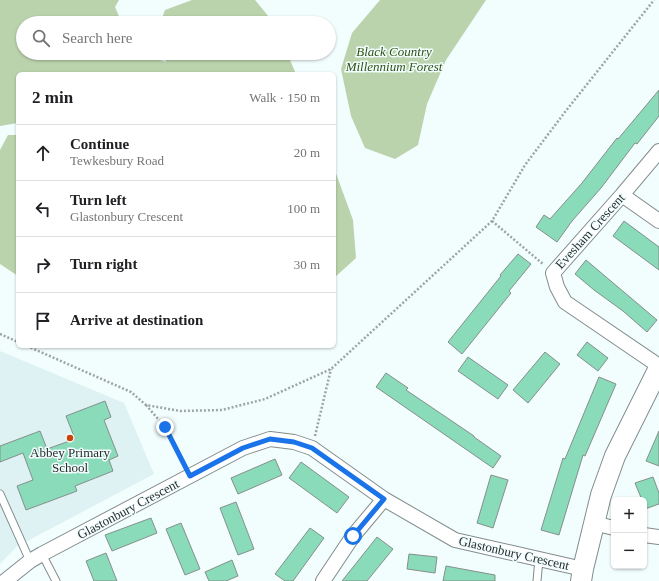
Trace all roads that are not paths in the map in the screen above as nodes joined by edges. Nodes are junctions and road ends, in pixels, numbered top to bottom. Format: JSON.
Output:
{"nodes":[{"id":1,"x":659,"y":151,"type":"edge"},
{"id":2,"x":622,"y":195,"type":"junction"},
{"id":3,"x":659,"y":222,"type":"edge"},
{"id":4,"x":659,"y":367,"type":"edge"},
{"id":5,"x":0,"y":494,"type":"edge"},
{"id":6,"x":384,"y":499,"type":"junction"},
{"id":7,"x":593,"y":523,"type":"junction"},
{"id":8,"x":611,"y":527,"type":"edge"},
{"id":9,"x":647,"y":535,"type":"edge"},
{"id":10,"x":659,"y":537,"type":"edge"},
{"id":11,"x":42,"y":554,"type":"junction"},
{"id":12,"x":539,"y":559,"type":"junction"},
{"id":13,"x":30,"y":561,"type":"junction"},
{"id":14,"x":582,"y":575,"type":"edge"},
{"id":15,"x":5,"y":581,"type":"edge"},
{"id":16,"x":56,"y":581,"type":"edge"},
{"id":17,"x":323,"y":581,"type":"edge"},
{"id":18,"x":537,"y":581,"type":"edge"}],
"edges":[{"from":1,"to":2,"type":"street","name":"Evesham Crescent"},
{"from":2,"to":3,"type":"street"},
{"from":2,"to":4,"type":"street","name":"Evesham Crescent"},
{"from":4,"to":7,"type":"street"},
{"from":5,"to":13,"type":"lane"},
{"from":6,"to":11,"type":"street","name":"Glastonbury Crescent"},
{"from":6,"to":12,"type":"street","name":"Glastonbury Crescent"},
{"from":6,"to":17,"type":"street"},
{"from":7,"to":8,"type":"street"},
{"from":7,"to":14,"type":"street"},
{"from":9,"to":10,"type":"street"},
{"from":11,"to":13,"type":"street","name":"Glastonbury Crescent"},
{"from":11,"to":16,"type":"lane"},
{"from":12,"to":14,"type":"street","name":"Glastonbury Crescent"},
{"from":12,"to":18,"type":"lane"},
{"from":13,"to":15,"type":"street","name":"Glastonbury Crescent"}]}
